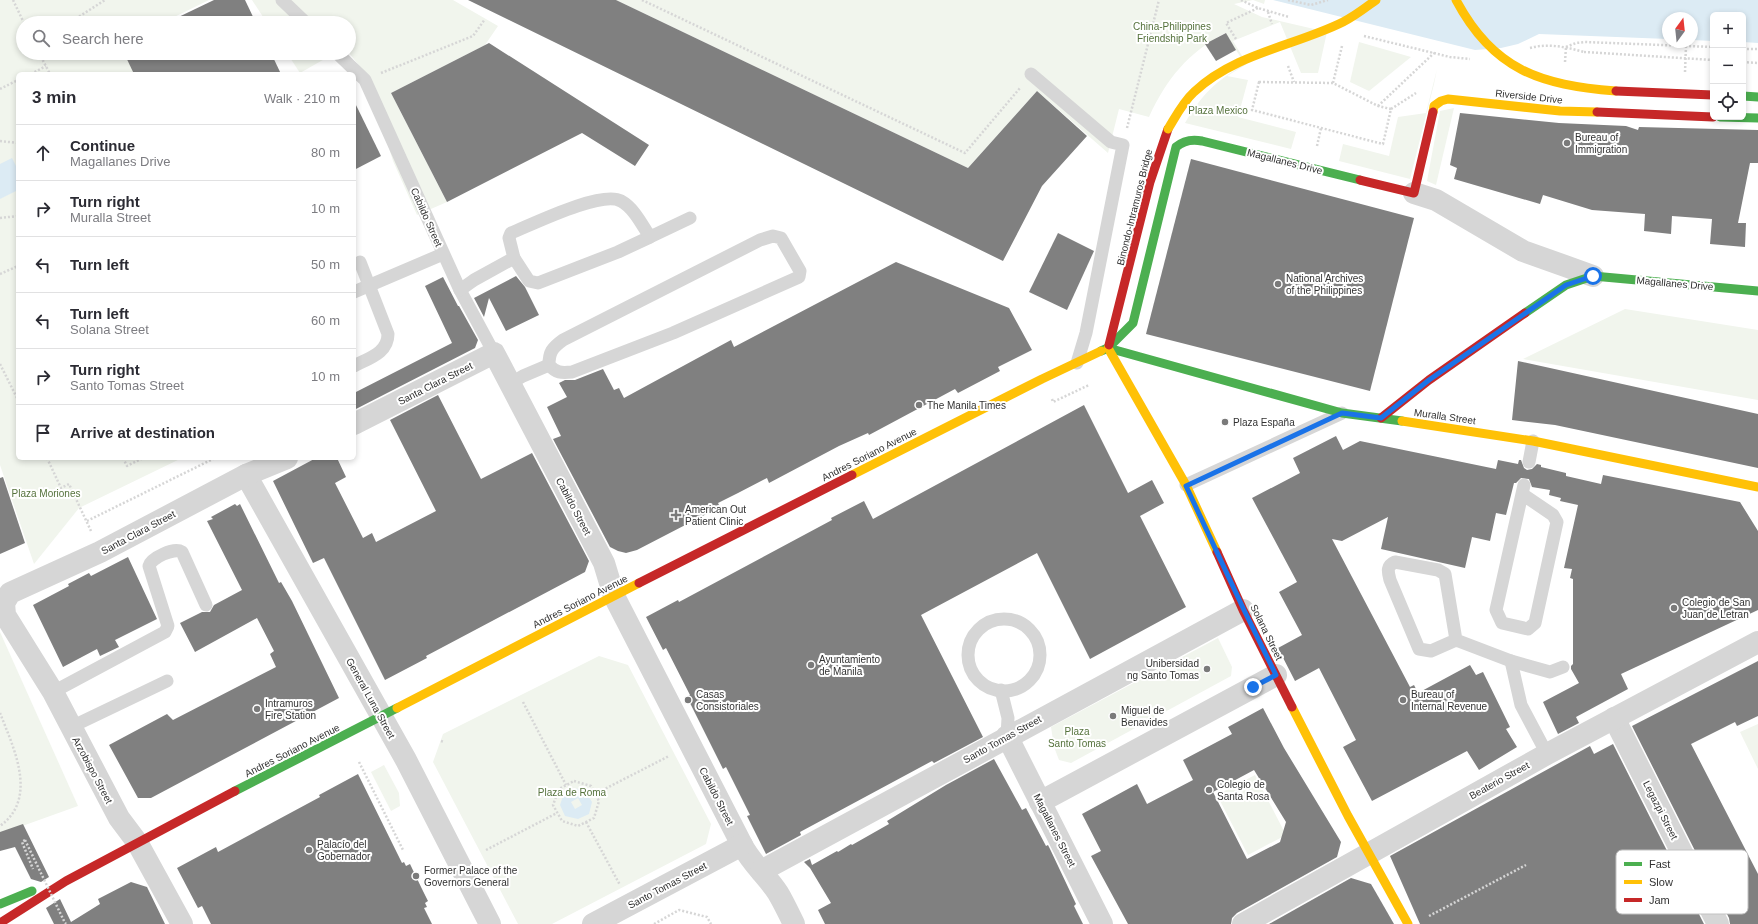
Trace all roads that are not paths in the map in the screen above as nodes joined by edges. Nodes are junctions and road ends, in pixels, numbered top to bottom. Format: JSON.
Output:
{"nodes":[{"id":1,"x":282,"y":0,"type":"edge"},
{"id":2,"x":1376,"y":0,"type":"edge"},
{"id":3,"x":1456,"y":0,"type":"edge"},
{"id":4,"x":299,"y":16,"type":"edge"},
{"id":5,"x":344,"y":60,"type":"edge"},
{"id":6,"x":356,"y":72,"type":"edge"},
{"id":7,"x":356,"y":72,"type":"edge"},
{"id":8,"x":1031,"y":74,"type":"road end"},
{"id":9,"x":1710,"y":95,"type":"edge"},
{"id":10,"x":1746,"y":96,"type":"edge"},
{"id":11,"x":1758,"y":96,"type":"edge"},
{"id":12,"x":1710,"y":117,"type":"edge"},
{"id":13,"x":1746,"y":118,"type":"edge"},
{"id":14,"x":1758,"y":118,"type":"edge"},
{"id":15,"x":1414,"y":193,"type":"junction"},
{"id":16,"x":690,"y":218,"type":"dead end"},
{"id":17,"x":650,"y":236,"type":"junction"},
{"id":18,"x":443,"y":254,"type":"junction"},
{"id":19,"x":514,"y":258,"type":"junction"},
{"id":20,"x":360,"y":262,"type":"dead end"},
{"id":21,"x":1593,"y":276,"type":"junction"},
{"id":22,"x":370,"y":285,"type":"junction"},
{"id":23,"x":460,"y":290,"type":"junction"},
{"id":24,"x":356,"y":291,"type":"edge"},
{"id":25,"x":1758,"y":291,"type":"edge"},
{"id":26,"x":1108,"y":348,"type":"junction"},
{"id":27,"x":494,"y":353,"type":"junction"},
{"id":28,"x":1077,"y":363,"type":"junction"},
{"id":29,"x":356,"y":365,"type":"edge"},
{"id":30,"x":549,"y":365,"type":"junction"},
{"id":31,"x":510,"y":383,"type":"junction"},
{"id":32,"x":1342,"y":413,"type":"junction"},
{"id":33,"x":1381,"y":418,"type":"junction"},
{"id":34,"x":356,"y":423,"type":"edge"},
{"id":35,"x":1533,"y":441,"type":"junction"},
{"id":36,"x":281,"y":460,"type":"edge"},
{"id":37,"x":1529,"y":462,"type":"dead end"},
{"id":38,"x":258,"y":467,"type":"edge"},
{"id":39,"x":1186,"y":486,"type":"junction"},
{"id":40,"x":1758,"y":487,"type":"edge"},
{"id":41,"x":1523,"y":490,"type":"joint"},
{"id":42,"x":614,"y":596,"type":"junction"},
{"id":43,"x":206,"y":605,"type":"dead end"},
{"id":44,"x":1244,"y":610,"type":"junction"},
{"id":45,"x":5,"y":615,"type":"joint"},
{"id":46,"x":1456,"y":640,"type":"junction"},
{"id":47,"x":1758,"y":642,"type":"edge"},
{"id":48,"x":1511,"y":661,"type":"junction"},
{"id":49,"x":1563,"y":667,"type":"dead end"},
{"id":50,"x":1276,"y":675,"type":"junction"},
{"id":51,"x":167,"y":682,"type":"dead end"},
{"id":52,"x":1001,"y":690,"type":"junction"},
{"id":53,"x":53,"y":692,"type":"junction"},
{"id":54,"x":382,"y":716,"type":"junction"},
{"id":55,"x":1614,"y":718,"type":"junction"},
{"id":56,"x":71,"y":727,"type":"junction"},
{"id":57,"x":1008,"y":736,"type":"junction"},
{"id":58,"x":1547,"y":754,"type":"junction"},
{"id":59,"x":1040,"y":802,"type":"junction"},
{"id":60,"x":137,"y":842,"type":"junction"},
{"id":61,"x":742,"y":845,"type":"junction"},
{"id":62,"x":1681,"y":850,"type":"edge"},
{"id":63,"x":1370,"y":853,"type":"junction"},
{"id":64,"x":761,"y":871,"type":"junction"},
{"id":65,"x":66,"y":881,"type":"junction"},
{"id":66,"x":0,"y":904,"type":"edge"},
{"id":67,"x":1713,"y":914,"type":"edge"},
{"id":68,"x":0,"y":923,"type":"edge"},
{"id":69,"x":182,"y":924,"type":"edge"},
{"id":70,"x":490,"y":924,"type":"edge"},
{"id":71,"x":593,"y":924,"type":"edge"},
{"id":72,"x":794,"y":924,"type":"edge"},
{"id":73,"x":1102,"y":924,"type":"edge"},
{"id":74,"x":1243,"y":924,"type":"edge"},
{"id":75,"x":1408,"y":924,"type":"edge"},
{"id":76,"x":1718,"y":924,"type":"edge"}],
"edges":[{"from":1,"to":4,"type":"lane"},
{"from":2,"to":26,"type":"street","name":"Binondo-Intramuros Bridge","bridge":true},
{"from":3,"to":9,"type":"street","bridge":true},
{"from":5,"to":6,"type":"lane","name":"Cabildo Street"},
{"from":7,"to":18,"type":"lane","name":"Cabildo Street"},
{"from":8,"to":28,"type":"lane"},
{"from":10,"to":11,"type":"street"},
{"from":12,"to":15,"type":"street","name":"Riverside Drive"},
{"from":13,"to":14,"type":"street"},
{"from":15,"to":21,"type":"street","name":"Magallanes Drive"},
{"from":15,"to":26,"type":"street","name":"Magallanes Drive"},
{"from":16,"to":17,"type":"lane"},
{"from":17,"to":19,"type":"lane"},
{"from":17,"to":19,"type":"lane"},
{"from":18,"to":22,"type":"lane"},
{"from":18,"to":23,"type":"lane","name":"Cabildo Street"},
{"from":19,"to":23,"type":"lane"},
{"from":20,"to":22,"type":"lane"},
{"from":21,"to":25,"type":"street","name":"Magallanes Drive"},
{"from":21,"to":33,"type":"street","name":"Magallanes Drive"},
{"from":22,"to":24,"type":"lane"},
{"from":22,"to":29,"type":"lane"},
{"from":23,"to":27,"type":"lane","name":"Cabildo Street"},
{"from":26,"to":28,"type":"street","name":"Andres Soriano Avenue"},
{"from":26,"to":32,"type":"street","name":"Muralla Street"},
{"from":26,"to":39,"type":"street","name":"Solana Street"},
{"from":27,"to":31,"type":"street","name":"Cabildo Street"},
{"from":27,"to":34,"type":"street","name":"Santa Clara Street"},
{"from":28,"to":42,"type":"street","name":"Andres Soriano Avenue"},
{"from":30,"to":30,"type":"lane"},
{"from":30,"to":31,"type":"lane"},
{"from":31,"to":42,"type":"street","name":"Cabildo Street"},
{"from":32,"to":33,"type":"street","name":"Muralla Street"},
{"from":32,"to":39,"type":"lane"},
{"from":33,"to":35,"type":"street","name":"Muralla Street"},
{"from":35,"to":37,"type":"lane"},
{"from":35,"to":40,"type":"street","name":"Muralla Street"},
{"from":36,"to":38,"type":"street","name":"Santa Clara Street"},
{"from":38,"to":45,"type":"street","name":"Santa Clara Street"},
{"from":38,"to":54,"type":"street","name":"General Luna Street"},
{"from":39,"to":44,"type":"street","name":"Solana Street"},
{"from":41,"to":41,"type":"lane"},
{"from":42,"to":54,"type":"street","name":"Andres Soriano Avenue"},
{"from":42,"to":61,"type":"street","name":"Cabildo Street"},
{"from":43,"to":53,"type":"lane"},
{"from":44,"to":50,"type":"street","name":"Solana Street"},
{"from":44,"to":57,"type":"street","name":"Santo Tomas Street"},
{"from":45,"to":53,"type":"street","name":"Arzobispo Street"},
{"from":46,"to":46,"type":"lane"},
{"from":46,"to":48,"type":"lane"},
{"from":47,"to":55,"type":"street","name":"Beaterio Street"},
{"from":48,"to":49,"type":"lane"},
{"from":48,"to":58,"type":"lane"},
{"from":50,"to":59,"type":"street"},
{"from":50,"to":63,"type":"street","name":"Solana Street"},
{"from":51,"to":56,"type":"lane"},
{"from":52,"to":52,"type":"lane"},
{"from":52,"to":57,"type":"lane"},
{"from":53,"to":56,"type":"street","name":"Arzobispo Street"},
{"from":54,"to":60,"type":"street","name":"Andres Soriano Avenue"},
{"from":54,"to":70,"type":"street","name":"General Luna Street"},
{"from":55,"to":58,"type":"street","name":"Beaterio Street"},
{"from":55,"to":62,"type":"street","name":"Legazpi Street"},
{"from":56,"to":60,"type":"street","name":"Arzobispo Street"},
{"from":57,"to":59,"type":"street","name":"Magallanes Street"},
{"from":57,"to":64,"type":"street","name":"Santo Tomas Street"},
{"from":58,"to":63,"type":"street","name":"Beaterio Street"},
{"from":59,"to":73,"type":"street","name":"Magallanes Street"},
{"from":60,"to":65,"type":"street","name":"Andres Soriano Avenue"},
{"from":60,"to":69,"type":"street","name":"Arzobispo Street"},
{"from":61,"to":64,"type":"street","name":"Cabildo Street"},
{"from":61,"to":71,"type":"street","name":"Santo Tomas Street"},
{"from":63,"to":74,"type":"street","name":"Beaterio Street"},
{"from":63,"to":75,"type":"street","name":"Solana Street"},
{"from":64,"to":72,"type":"street","name":"Cabildo Street"},
{"from":65,"to":66,"type":"street","name":"Andres Soriano Avenue"},
{"from":65,"to":68,"type":"street","name":"Andres Soriano Avenue"},
{"from":67,"to":76,"type":"street","name":"Legazpi Street"}]}
